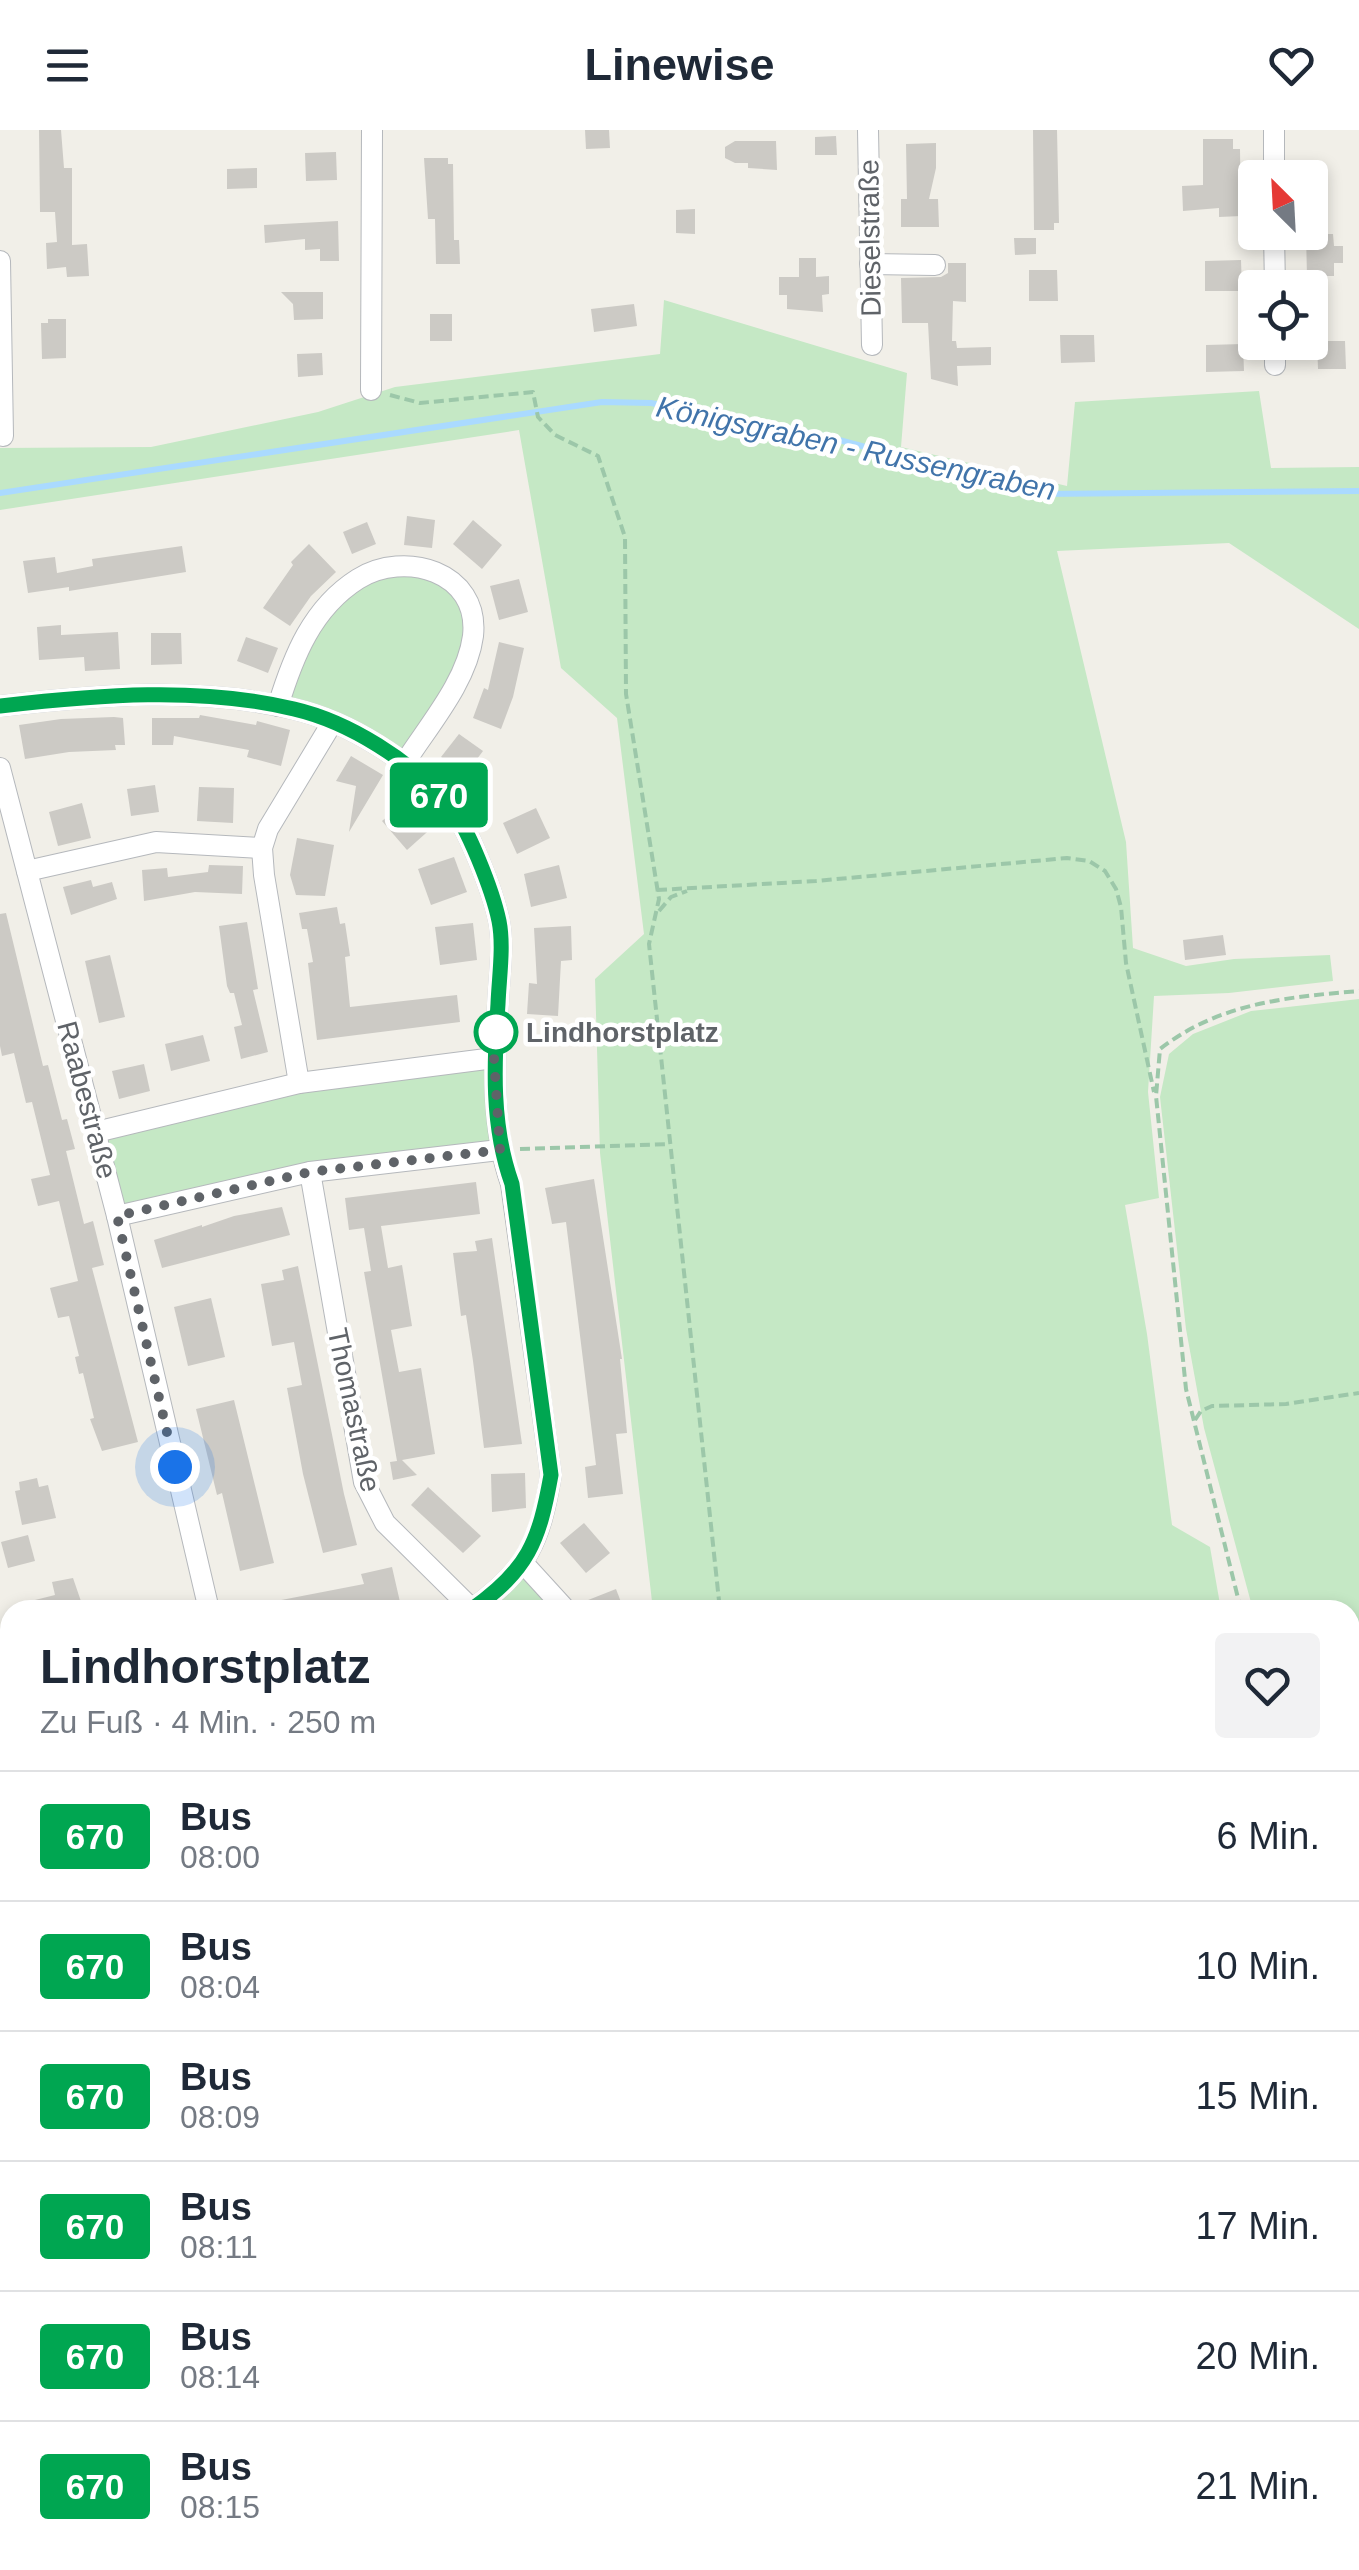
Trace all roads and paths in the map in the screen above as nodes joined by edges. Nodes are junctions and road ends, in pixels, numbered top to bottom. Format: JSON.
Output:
{"nodes":[{"id":1,"x":372,"y":130,"type":"edge"},
{"id":2,"x":868,"y":130,"type":"edge"},
{"id":3,"x":1274,"y":130,"type":"edge"},
{"id":4,"x":1274,"y":160,"type":"edge"},
{"id":5,"x":0,"y":261,"type":"edge"},
{"id":6,"x":870,"y":264,"type":"junction"},
{"id":7,"x":935,"y":264,"type":"dead end"},
{"id":8,"x":872,"y":346,"type":"dead end"},
{"id":9,"x":1276,"y":360,"type":"edge"},
{"id":10,"x":1276,"y":365,"type":"dead end"},
{"id":11,"x":371,"y":390,"type":"joint"},
{"id":12,"x":2,"y":436,"type":"dead end"},
{"id":13,"x":0,"y":706,"type":"edge"},
{"id":14,"x":278,"y":706,"type":"junction"},
{"id":15,"x":332,"y":723,"type":"junction"},
{"id":16,"x":404,"y":764,"type":"junction"},
{"id":17,"x":0,"y":768,"type":"edge"},
{"id":18,"x":262,"y":848,"type":"junction"},
{"id":19,"x":27,"y":871,"type":"junction"},
{"id":20,"x":699,"y":888,"type":"junction"},
{"id":21,"x":657,"y":890,"type":"junction"},
{"id":22,"x":656,"y":915,"type":"junction"},
{"id":23,"x":1359,"y":990,"type":"edge"},
{"id":24,"x":494,"y":1058,"type":"junction"},
{"id":25,"x":298,"y":1083,"type":"junction"},
{"id":26,"x":1156,"y":1100,"type":"junction"},
{"id":27,"x":96,"y":1132,"type":"junction"},
{"id":28,"x":670,"y":1144,"type":"junction"},
{"id":29,"x":500,"y":1150,"type":"junction"},
{"id":30,"x":310,"y":1172,"type":"junction"},
{"id":31,"x":117,"y":1216,"type":"junction"},
{"id":32,"x":1359,"y":1393,"type":"edge"},
{"id":33,"x":1194,"y":1421,"type":"junction"},
{"id":34,"x":524,"y":1564,"type":"junction"},
{"id":35,"x":206,"y":1600,"type":"edge"},
{"id":36,"x":461,"y":1600,"type":"edge"},
{"id":37,"x":483,"y":1600,"type":"edge"},
{"id":38,"x":557,"y":1600,"type":"edge"},
{"id":39,"x":719,"y":1600,"type":"edge"},
{"id":40,"x":1239,"y":1600,"type":"edge"}],
"edges":[{"from":1,"to":11,"type":"street"},
{"from":2,"to":6,"type":"street","name":"Dieselstraße"},
{"from":3,"to":4,"type":"street"},
{"from":5,"to":12,"type":"street"},
{"from":6,"to":7,"type":"street"},
{"from":6,"to":8,"type":"street","name":"Dieselstraße"},
{"from":9,"to":10,"type":"street"},
{"from":11,"to":21,"type":"path"},
{"from":13,"to":14,"type":"street"},
{"from":14,"to":15,"type":"street"},
{"from":14,"to":16,"type":"street"},
{"from":15,"to":16,"type":"street"},
{"from":15,"to":18,"type":"street"},
{"from":16,"to":24,"type":"street"},
{"from":17,"to":19,"type":"street","name":"Raabestraße"},
{"from":18,"to":19,"type":"street"},
{"from":18,"to":25,"type":"street"},
{"from":19,"to":27,"type":"street","name":"Raabestraße"},
{"from":20,"to":21,"type":"path"},
{"from":20,"to":22,"type":"path"},
{"from":20,"to":26,"type":"path"},
{"from":21,"to":22,"type":"path"},
{"from":22,"to":28,"type":"path"},
{"from":23,"to":26,"type":"path"},
{"from":24,"to":25,"type":"street"},
{"from":24,"to":29,"type":"street"},
{"from":25,"to":27,"type":"street"},
{"from":26,"to":33,"type":"path"},
{"from":27,"to":31,"type":"street","name":"Raabestraße"},
{"from":28,"to":29,"type":"path"},
{"from":28,"to":39,"type":"path"},
{"from":29,"to":30,"type":"street"},
{"from":29,"to":34,"type":"street"},
{"from":30,"to":31,"type":"street"},
{"from":30,"to":36,"type":"street","name":"Thomastraße"},
{"from":31,"to":35,"type":"street","name":"Raabestraße"},
{"from":32,"to":33,"type":"path"},
{"from":33,"to":40,"type":"path"},
{"from":34,"to":37,"type":"street"},
{"from":34,"to":38,"type":"street"}]}
